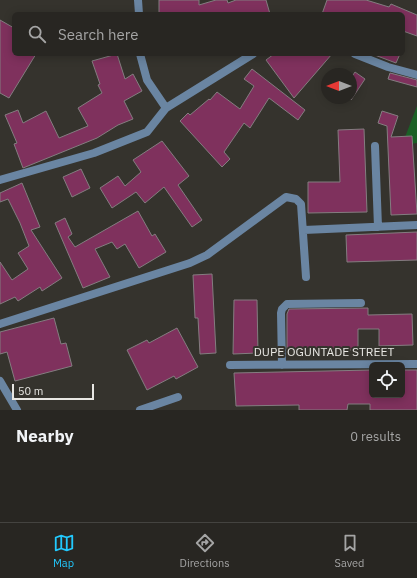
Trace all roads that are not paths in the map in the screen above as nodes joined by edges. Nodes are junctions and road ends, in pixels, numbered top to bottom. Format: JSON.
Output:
{"nodes":[{"id":1,"x":138,"y":0,"type":"edge"},
{"id":2,"x":139,"y":12,"type":"edge"},
{"id":3,"x":141,"y":56,"type":"edge"},
{"id":4,"x":250,"y":56,"type":"edge"},
{"id":5,"x":360,"y":56,"type":"edge"},
{"id":6,"x":417,"y":75,"type":"edge"},
{"id":7,"x":166,"y":108,"type":"junction"},
{"id":8,"x":375,"y":146,"type":"dead end"},
{"id":9,"x":0,"y":180,"type":"edge"},
{"id":10,"x":417,"y":225,"type":"edge"},
{"id":11,"x":378,"y":227,"type":"junction"},
{"id":12,"x":304,"y":230,"type":"junction"},
{"id":13,"x":306,"y":277,"type":"dead end"},
{"id":14,"x":361,"y":303,"type":"dead end"},
{"id":15,"x":0,"y":324,"type":"edge"},
{"id":16,"x":417,"y":364,"type":"edge"},
{"id":17,"x":230,"y":365,"type":"dead end"},
{"id":18,"x":282,"y":365,"type":"junction"},
{"id":19,"x":0,"y":381,"type":"edge"},
{"id":20,"x":178,"y":397,"type":"dead end"},
{"id":21,"x":17,"y":410,"type":"edge"},
{"id":22,"x":140,"y":410,"type":"edge"}],
"edges":[{"from":1,"to":2,"type":"street"},
{"from":3,"to":7,"type":"street"},
{"from":4,"to":7,"type":"street"},
{"from":5,"to":6,"type":"street"},
{"from":7,"to":9,"type":"street"},
{"from":8,"to":11,"type":"street"},
{"from":10,"to":11,"type":"street"},
{"from":11,"to":12,"type":"street"},
{"from":12,"to":13,"type":"street"},
{"from":12,"to":15,"type":"street"},
{"from":14,"to":18,"type":"street"},
{"from":16,"to":18,"type":"street","name":"DUPE OGUNTADE STREET"},
{"from":17,"to":18,"type":"street","name":"DUPE OGUNTADE STREET"},
{"from":19,"to":21,"type":"street"},
{"from":20,"to":22,"type":"street"}]}
